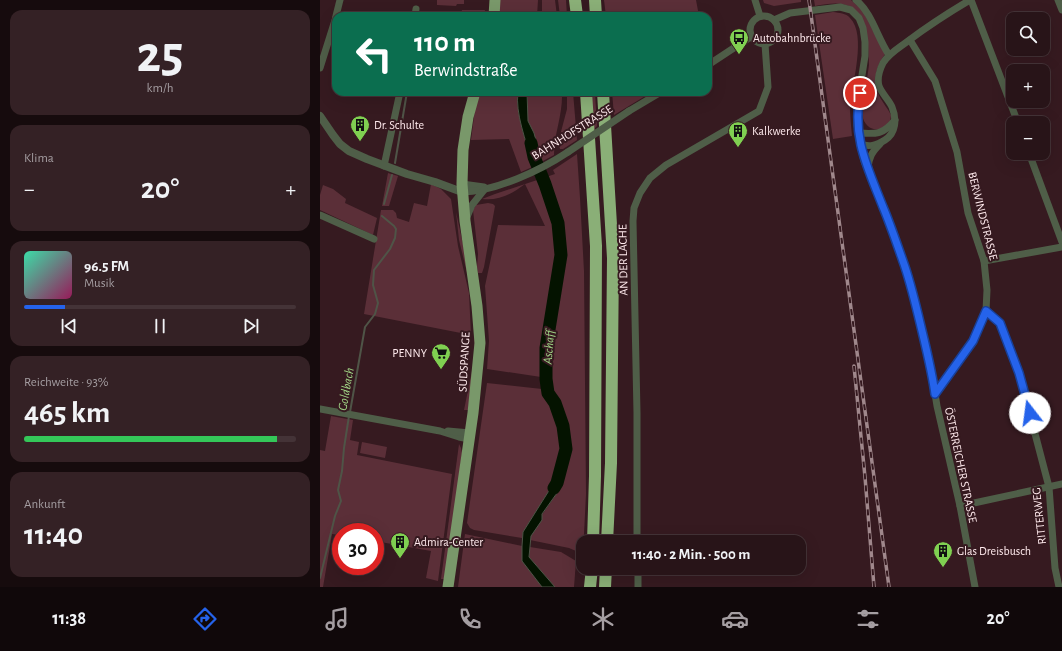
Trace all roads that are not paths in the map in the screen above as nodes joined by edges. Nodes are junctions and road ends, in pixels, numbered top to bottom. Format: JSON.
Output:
{"nodes":[{"id":1,"x":340,"y":0,"type":"edge"},
{"id":2,"x":495,"y":0,"type":"edge"},
{"id":3,"x":575,"y":0,"type":"edge"},
{"id":4,"x":595,"y":0,"type":"edge"},
{"id":5,"x":755,"y":0,"type":"edge"},
{"id":6,"x":856,"y":0,"type":"edge"},
{"id":7,"x":970,"y":0,"type":"edge"},
{"id":8,"x":1058,"y":0,"type":"edge"},
{"id":9,"x":1062,"y":10,"type":"edge"},
{"id":10,"x":337,"y":12,"type":"edge"},
{"id":11,"x":494,"y":12,"type":"edge"},
{"id":12,"x":576,"y":12,"type":"edge"},
{"id":13,"x":596,"y":12,"type":"edge"},
{"id":14,"x":760,"y":16,"type":"junction"},
{"id":15,"x":774,"y":20,"type":"junction"},
{"id":16,"x":332,"y":29,"type":"edge"},
{"id":17,"x":752,"y":36,"type":"junction"},
{"id":18,"x":910,"y":40,"type":"junction"},
{"id":19,"x":765,"y":44,"type":"junction"},
{"id":20,"x":889,"y":55,"type":"junction"},
{"id":21,"x":712,"y":62,"type":"edge"},
{"id":22,"x":320,"y":68,"type":"edge"},
{"id":23,"x":399,"y":96,"type":"edge"},
{"id":24,"x":474,"y":96,"type":"edge"},
{"id":25,"x":586,"y":96,"type":"edge"},
{"id":26,"x":603,"y":96,"type":"edge"},
{"id":27,"x":654,"y":96,"type":"edge"},
{"id":28,"x":320,"y":116,"type":"edge"},
{"id":29,"x":1015,"y":116,"type":"edge"},
{"id":30,"x":895,"y":120,"type":"junction"},
{"id":31,"x":858,"y":133,"type":"junction"},
{"id":32,"x":881,"y":143,"type":"junction"},
{"id":33,"x":860,"y":144,"type":"junction"},
{"id":34,"x":1032,"y":160,"type":"edge"},
{"id":35,"x":384,"y":166,"type":"junction"},
{"id":36,"x":868,"y":170,"type":"junction"},
{"id":37,"x":492,"y":186,"type":"junction"},
{"id":38,"x":462,"y":188,"type":"junction"},
{"id":39,"x":484,"y":190,"type":"junction"},
{"id":40,"x":320,"y":215,"type":"edge"},
{"id":41,"x":465,"y":221,"type":"junction"},
{"id":42,"x":374,"y":239,"type":"dead end"},
{"id":43,"x":1062,"y":240,"type":"edge"},
{"id":44,"x":1062,"y":247,"type":"edge"},
{"id":45,"x":984,"y":261,"type":"junction"},
{"id":46,"x":986,"y":311,"type":"junction"},
{"id":47,"x":935,"y":394,"type":"junction"},
{"id":48,"x":320,"y":409,"type":"edge"},
{"id":49,"x":470,"y":436,"type":"junction"},
{"id":50,"x":1062,"y":484,"type":"edge"},
{"id":51,"x":1049,"y":487,"type":"junction"},
{"id":52,"x":960,"y":506,"type":"junction"},
{"id":53,"x":593,"y":535,"type":"edge"},
{"id":54,"x":607,"y":535,"type":"edge"},
{"id":55,"x":637,"y":535,"type":"edge"},
{"id":56,"x":591,"y":575,"type":"edge"},
{"id":57,"x":606,"y":575,"type":"edge"},
{"id":58,"x":638,"y":575,"type":"edge"},
{"id":59,"x":448,"y":587,"type":"edge"},
{"id":60,"x":590,"y":587,"type":"edge"},
{"id":61,"x":605,"y":587,"type":"edge"},
{"id":62,"x":638,"y":587,"type":"edge"},
{"id":63,"x":975,"y":587,"type":"edge"},
{"id":64,"x":1059,"y":587,"type":"edge"}],
"edges":[{"from":1,"to":10,"type":"street"},
{"from":2,"to":11,"type":"main road"},
{"from":3,"to":12,"type":"highway"},
{"from":4,"to":13,"type":"highway"},
{"from":5,"to":14,"type":"street"},
{"from":6,"to":20,"type":"street"},
{"from":7,"to":18,"type":"street"},
{"from":7,"to":29,"type":"street"},
{"from":8,"to":9,"type":"street"},
{"from":14,"to":15,"type":"street"},
{"from":14,"to":17,"type":"street"},
{"from":15,"to":19,"type":"street"},
{"from":15,"to":31,"type":"street","name":"ÖSTERREICHER STRASSE"},
{"from":16,"to":22,"type":"street"},
{"from":17,"to":19,"type":"street"},
{"from":17,"to":21,"type":"street"},
{"from":18,"to":20,"type":"street"},
{"from":18,"to":45,"type":"street","name":"BERWINDSTRASSE"},
{"from":19,"to":55,"type":"street","name":"AN DER LACHE"},
{"from":20,"to":30,"type":"street"},
{"from":23,"to":35,"type":"street"},
{"from":24,"to":38,"type":"main road","name":"SÜDSPANGE"},
{"from":25,"to":53,"type":"highway"},
{"from":26,"to":54,"type":"highway"},
{"from":27,"to":37,"type":"street","name":"BAHNHOFSTRASSE","bridge":true},
{"from":28,"to":35,"type":"street","name":"BAHNHOFSTRASSE"},
{"from":30,"to":31,"type":"street"},
{"from":30,"to":32,"type":"street"},
{"from":31,"to":33,"type":"street","name":"ÖSTERREICHER STRASSE"},
{"from":32,"to":33,"type":"street"},
{"from":32,"to":36,"type":"street"},
{"from":33,"to":36,"type":"street","name":"ÖSTERREICHER STRASSE"},
{"from":34,"to":43,"type":"street"},
{"from":35,"to":38,"type":"street","name":"BAHNHOFSTRASSE"},
{"from":36,"to":47,"type":"street","name":"ÖSTERREICHER STRASSE"},
{"from":37,"to":38,"type":"street","name":"BAHNHOFSTRASSE"},
{"from":37,"to":39,"type":"street","name":"BAHNHOFSTRASSE"},
{"from":38,"to":39,"type":"street","name":"BAHNHOFSTRASSE"},
{"from":38,"to":41,"type":"main road","name":"SÜDSPANGE"},
{"from":39,"to":41,"type":"street","name":"BAHNHOFSTRASSE"},
{"from":40,"to":42,"type":"street"},
{"from":41,"to":49,"type":"main road","name":"SÜDSPANGE"},
{"from":44,"to":45,"type":"street"},
{"from":45,"to":46,"type":"street","name":"BERWINDSTRASSE"},
{"from":46,"to":47,"type":"street","name":"BERWINDSTRASSE"},
{"from":46,"to":51,"type":"street","name":"RITTERWEG"},
{"from":47,"to":52,"type":"street","name":"ÖSTERREICHER STRASSE"},
{"from":48,"to":49,"type":"street"},
{"from":49,"to":59,"type":"main road","name":"SÜDSPANGE"},
{"from":50,"to":51,"type":"street"},
{"from":51,"to":52,"type":"street"},
{"from":51,"to":64,"type":"street","name":"RITTERWEG"},
{"from":52,"to":63,"type":"street","name":"ÖSTERREICHER STRASSE"},
{"from":56,"to":60,"type":"highway"},
{"from":57,"to":61,"type":"highway"},
{"from":58,"to":62,"type":"street"}]}
